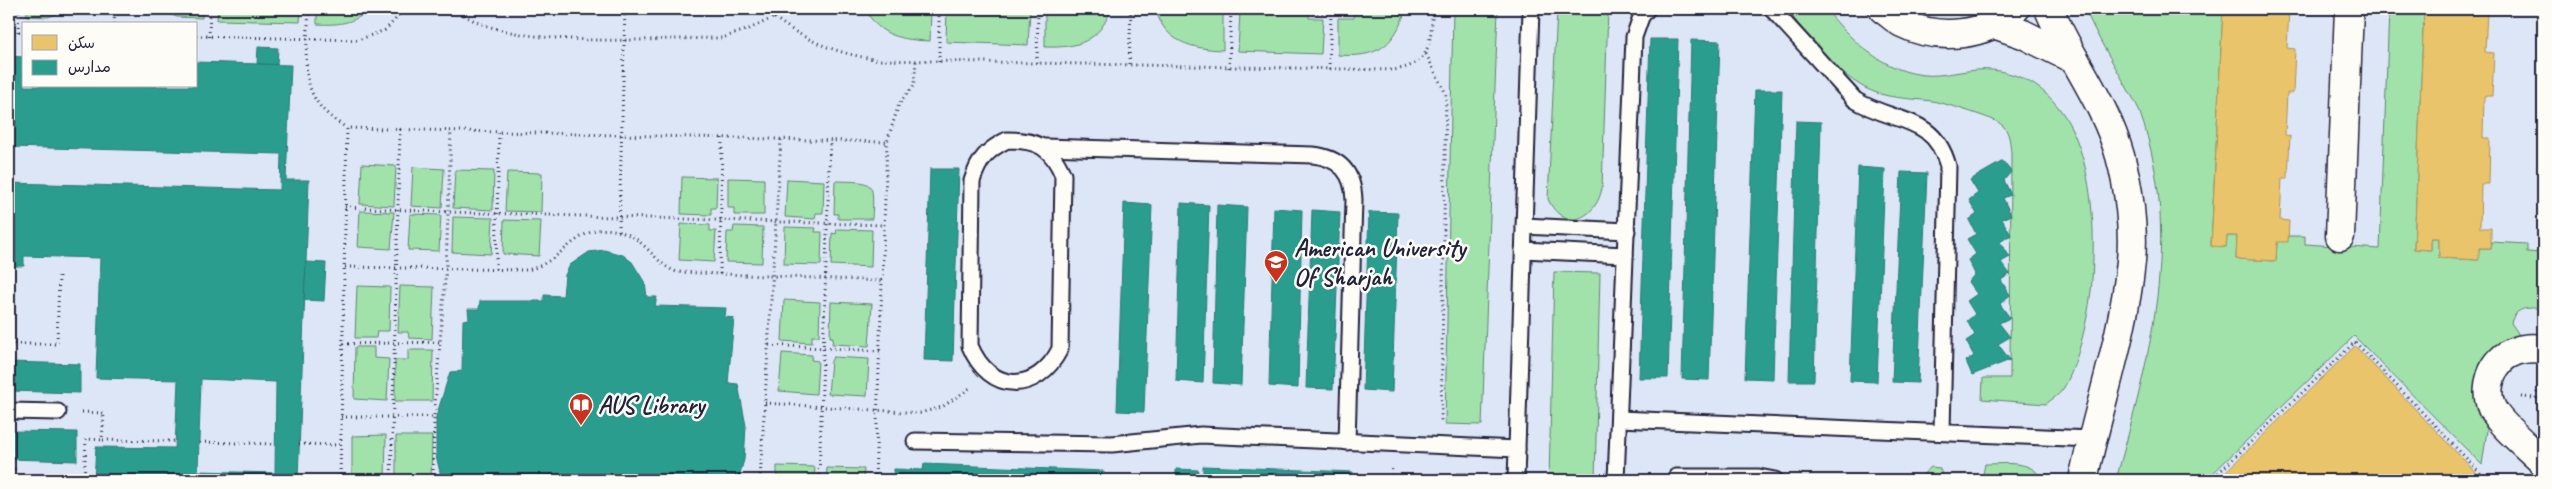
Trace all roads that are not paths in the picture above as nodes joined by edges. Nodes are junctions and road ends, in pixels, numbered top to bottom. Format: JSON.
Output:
{"nodes":[{"id":1,"x":1531,"y":9,"type":"edge"},
{"id":2,"x":1647,"y":9,"type":"edge"},
{"id":3,"x":1772,"y":9,"type":"edge"},
{"id":4,"x":1883,"y":9,"type":"edge"},
{"id":5,"x":2049,"y":9,"type":"edge"},
{"id":6,"x":2349,"y":9,"type":"edge"},
{"id":7,"x":2005,"y":16,"type":"edge"},
{"id":8,"x":2076,"y":60,"type":"junction"},
{"id":9,"x":1044,"y":147,"type":"junction"},
{"id":10,"x":1524,"y":226,"type":"junction"},
{"id":11,"x":1626,"y":231,"type":"junction"},
{"id":12,"x":2340,"y":236,"type":"dead end"},
{"id":13,"x":1523,"y":250,"type":"junction"},
{"id":14,"x":1625,"y":255,"type":"junction"},
{"id":15,"x":2543,"y":349,"type":"edge"},
{"id":16,"x":9,"y":411,"type":"edge"},
{"id":17,"x":58,"y":412,"type":"road end"},
{"id":18,"x":1619,"y":419,"type":"junction"},
{"id":19,"x":1942,"y":432,"type":"junction"},
{"id":20,"x":2092,"y":439,"type":"junction"},
{"id":21,"x":914,"y":441,"type":"dead end"},
{"id":22,"x":1347,"y":442,"type":"junction"},
{"id":23,"x":1517,"y":449,"type":"junction"},
{"id":24,"x":2543,"y":462,"type":"edge"},
{"id":25,"x":1676,"y":478,"type":"dead end"},
{"id":26,"x":1516,"y":480,"type":"edge"},
{"id":27,"x":1616,"y":480,"type":"edge"},
{"id":28,"x":1775,"y":480,"type":"edge"},
{"id":29,"x":2083,"y":480,"type":"edge"}],
"edges":[{"from":1,"to":10,"type":"lane"},
{"from":2,"to":11,"type":"lane"},
{"from":3,"to":19,"type":"lane"},
{"from":4,"to":7,"type":"street"},
{"from":5,"to":8,"type":"street"},
{"from":6,"to":12,"type":"street"},
{"from":7,"to":8,"type":"street"},
{"from":8,"to":20,"type":"street"},
{"from":9,"to":9,"type":"lane"},
{"from":9,"to":22,"type":"lane"},
{"from":10,"to":11,"type":"lane"},
{"from":10,"to":13,"type":"lane"},
{"from":11,"to":14,"type":"lane"},
{"from":13,"to":14,"type":"lane"},
{"from":13,"to":23,"type":"lane"},
{"from":14,"to":18,"type":"lane"},
{"from":15,"to":24,"type":"street"},
{"from":16,"to":17,"type":"lane"},
{"from":18,"to":19,"type":"lane"},
{"from":18,"to":27,"type":"lane"},
{"from":19,"to":20,"type":"lane"},
{"from":20,"to":29,"type":"street"},
{"from":21,"to":22,"type":"lane"},
{"from":22,"to":23,"type":"lane"},
{"from":23,"to":26,"type":"lane"},
{"from":25,"to":28,"type":"lane"}]}
